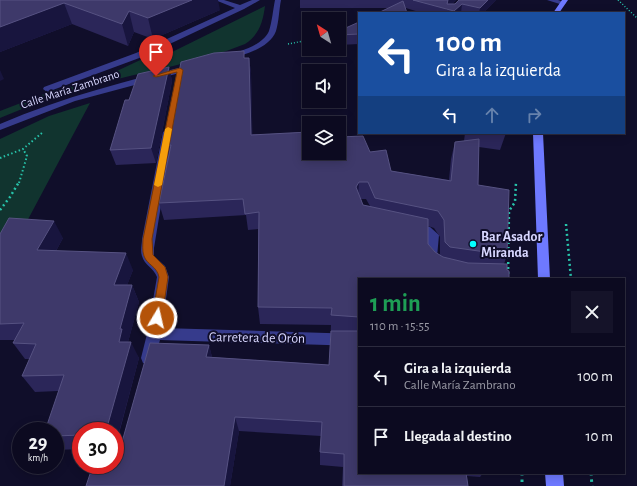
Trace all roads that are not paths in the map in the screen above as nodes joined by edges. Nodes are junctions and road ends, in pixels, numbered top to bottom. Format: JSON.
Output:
{"nodes":[{"id":1,"x":218,"y":0,"type":"edge"},
{"id":2,"x":257,"y":0,"type":"edge"},
{"id":3,"x":278,"y":0,"type":"edge"},
{"id":4,"x":550,"y":0,"type":"edge"},
{"id":5,"x":564,"y":1,"type":"edge"},
{"id":6,"x":242,"y":8,"type":"junction"},
{"id":7,"x":557,"y":12,"type":"edge"},
{"id":8,"x":222,"y":59,"type":"edge"},
{"id":9,"x":202,"y":64,"type":"edge"},
{"id":10,"x":180,"y":70,"type":"junction"},
{"id":11,"x":178,"y":83,"type":"edge"},
{"id":12,"x":47,"y":89,"type":"dead end"},
{"id":13,"x":170,"y":122,"type":"edge"},
{"id":14,"x":0,"y":127,"type":"edge"},
{"id":15,"x":538,"y":134,"type":"edge"},
{"id":16,"x":402,"y":225,"type":"edge"},
{"id":17,"x":442,"y":269,"type":"edge"},
{"id":18,"x":544,"y":278,"type":"edge"},
{"id":19,"x":154,"y":334,"type":"junction"},
{"id":20,"x":358,"y":340,"type":"edge"},
{"id":21,"x":144,"y":372,"type":"edge"},
{"id":22,"x":554,"y":474,"type":"edge"},
{"id":23,"x":555,"y":486,"type":"edge"}],
"edges":[{"from":1,"to":6,"type":"street"},
{"from":2,"to":6,"type":"street"},
{"from":3,"to":8,"type":"street"},
{"from":4,"to":5,"type":"street"},
{"from":5,"to":7,"type":"street"},
{"from":6,"to":12,"type":"street"},
{"from":9,"to":10,"type":"street","name":"Calle María Zambrano"},
{"from":10,"to":11,"type":"street"},
{"from":10,"to":14,"type":"street","name":"Calle María Zambrano"},
{"from":13,"to":19,"type":"street"},
{"from":15,"to":18,"type":"street"},
{"from":16,"to":17,"type":"street"},
{"from":19,"to":20,"type":"street","name":"Carretera de Orón"},
{"from":19,"to":21,"type":"street"},
{"from":22,"to":23,"type":"street"}]}
